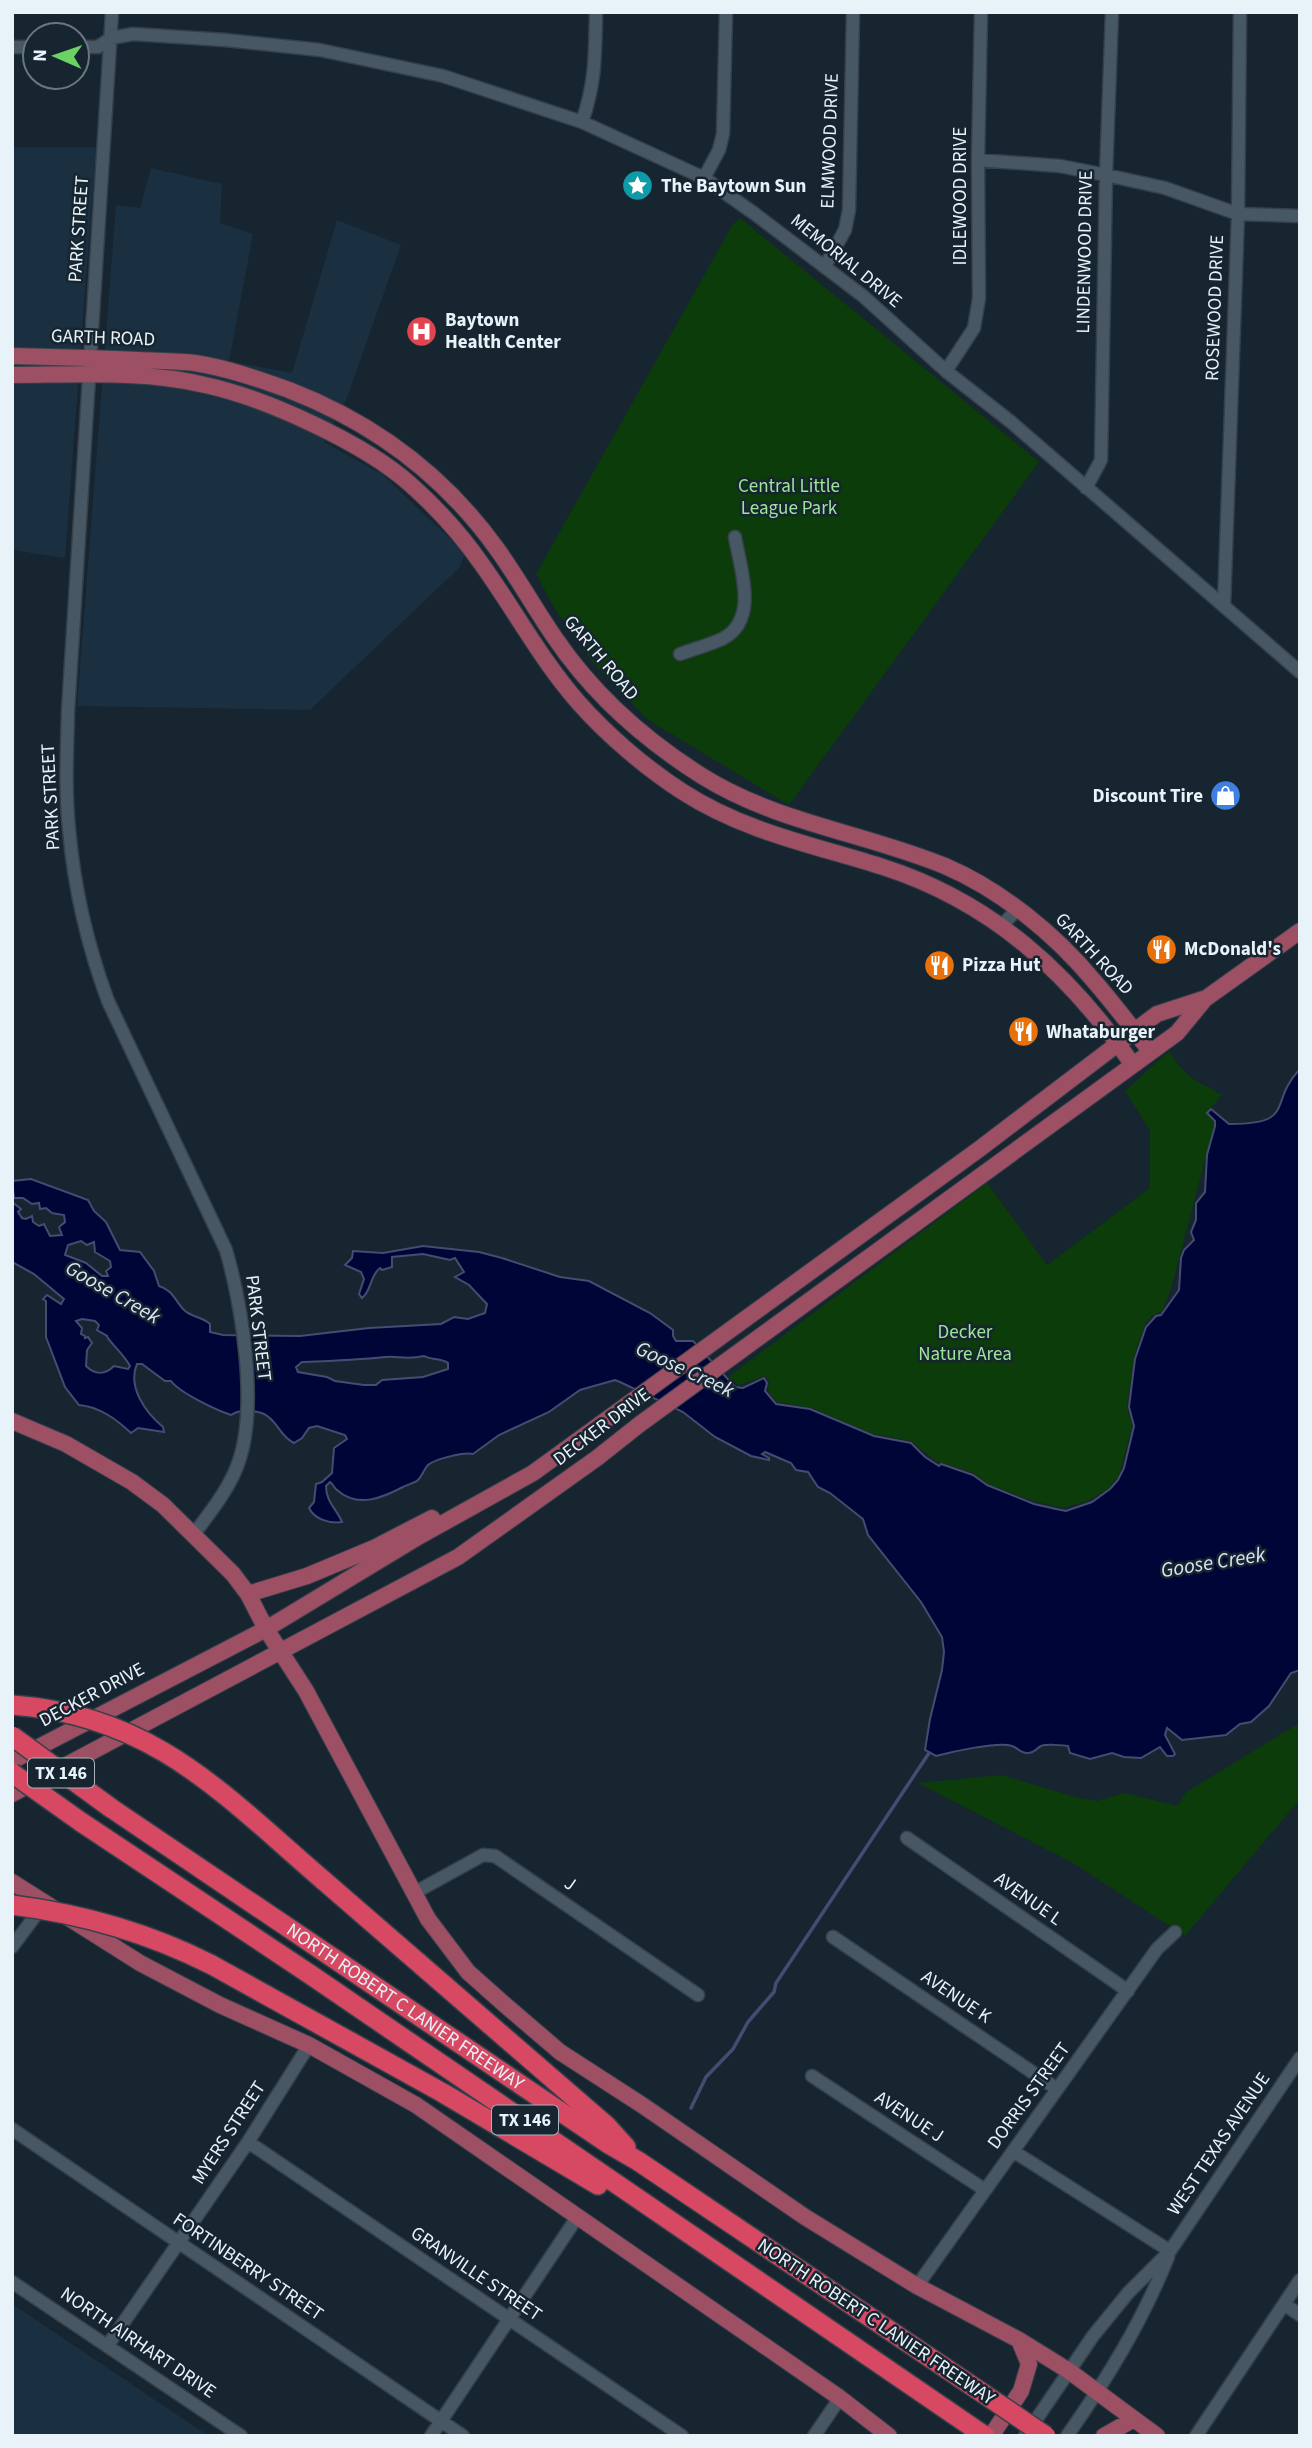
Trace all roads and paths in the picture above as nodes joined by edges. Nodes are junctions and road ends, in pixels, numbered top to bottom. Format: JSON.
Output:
{"nodes":[{"id":1,"x":112,"y":12,"type":"edge"},
{"id":2,"x":596,"y":12,"type":"edge"},
{"id":3,"x":726,"y":12,"type":"edge"},
{"id":4,"x":853,"y":12,"type":"edge"},
{"id":5,"x":981,"y":12,"type":"edge"},
{"id":6,"x":1112,"y":12,"type":"edge"},
{"id":7,"x":1240,"y":12,"type":"edge"},
{"id":8,"x":111,"y":38,"type":"junction"},
{"id":9,"x":91,"y":47,"type":"edge"},
{"id":10,"x":582,"y":122,"type":"junction"},
{"id":11,"x":978,"y":160,"type":"junction"},
{"id":12,"x":1105,"y":174,"type":"junction"},
{"id":13,"x":704,"y":178,"type":"junction"},
{"id":14,"x":1238,"y":214,"type":"junction"},
{"id":15,"x":1300,"y":216,"type":"edge"},
{"id":16,"x":825,"y":266,"type":"junction"},
{"id":17,"x":12,"y":356,"type":"edge"},
{"id":18,"x":91,"y":358,"type":"junction"},
{"id":19,"x":946,"y":371,"type":"junction"},
{"id":20,"x":12,"y":375,"type":"edge"},
{"id":21,"x":90,"y":375,"type":"junction"},
{"id":22,"x":301,"y":395,"type":"junction"},
{"id":23,"x":291,"y":415,"type":"junction"},
{"id":24,"x":418,"y":462,"type":"junction"},
{"id":25,"x":409,"y":483,"type":"junction"},
{"id":26,"x":1086,"y":488,"type":"junction"},
{"id":27,"x":735,"y":537,"type":"dead end"},
{"id":28,"x":1224,"y":606,"type":"junction"},
{"id":29,"x":680,"y":654,"type":"dead end"},
{"id":30,"x":575,"y":664,"type":"junction"},
{"id":31,"x":1300,"y":672,"type":"edge"},
{"id":32,"x":558,"y":675,"type":"junction"},
{"id":33,"x":688,"y":766,"type":"junction"},
{"id":34,"x":673,"y":785,"type":"junction"},
{"id":35,"x":790,"y":818,"type":"junction"},
{"id":36,"x":785,"y":838,"type":"junction"},
{"id":37,"x":922,"y":857,"type":"junction"},
{"id":38,"x":914,"y":880,"type":"junction"},
{"id":39,"x":1018,"y":909,"type":"junction"},
{"id":40,"x":1002,"y":925,"type":"junction"},
{"id":41,"x":1300,"y":931,"type":"edge"},
{"id":42,"x":1205,"y":999,"type":"junction"},
{"id":43,"x":1135,"y":1032,"type":"junction"},
{"id":44,"x":1118,"y":1044,"type":"junction"},
{"id":45,"x":1151,"y":1052,"type":"junction"},
{"id":46,"x":1133,"y":1065,"type":"junction"},
{"id":47,"x":12,"y":1421,"type":"edge"},
{"id":48,"x":533,"y":1473,"type":"junction"},
{"id":49,"x":194,"y":1534,"type":"junction"},
{"id":50,"x":248,"y":1594,"type":"junction"},
{"id":51,"x":266,"y":1629,"type":"junction"},
{"id":52,"x":280,"y":1651,"type":"junction"},
{"id":53,"x":12,"y":1705,"type":"edge"},
{"id":54,"x":12,"y":1736,"type":"edge"},
{"id":55,"x":12,"y":1760,"type":"edge"},
{"id":56,"x":12,"y":1773,"type":"edge"},
{"id":57,"x":12,"y":1794,"type":"edge"},
{"id":58,"x":907,"y":1838,"type":"dead end"},
{"id":59,"x":12,"y":1882,"type":"edge"},
{"id":60,"x":414,"y":1893,"type":"junction"},
{"id":61,"x":44,"y":1904,"type":"junction"},
{"id":62,"x":12,"y":1905,"type":"edge"},
{"id":63,"x":1175,"y":1932,"type":"dead end"},
{"id":64,"x":833,"y":1937,"type":"dead end"},
{"id":65,"x":12,"y":1947,"type":"edge"},
{"id":66,"x":1128,"y":1991,"type":"junction"},
{"id":67,"x":698,"y":1996,"type":"dead end"},
{"id":68,"x":309,"y":2045,"type":"junction"},
{"id":69,"x":1300,"y":2058,"type":"edge"},
{"id":70,"x":811,"y":2076,"type":"dead end"},
{"id":71,"x":1057,"y":2089,"type":"junction"},
{"id":72,"x":12,"y":2129,"type":"edge"},
{"id":73,"x":248,"y":2142,"type":"junction"},
{"id":74,"x":1013,"y":2151,"type":"junction"},
{"id":75,"x":638,"y":2161,"type":"junction"},
{"id":76,"x":985,"y":2190,"type":"junction"},
{"id":77,"x":578,"y":2216,"type":"junction"},
{"id":78,"x":676,"y":2226,"type":"junction"},
{"id":79,"x":178,"y":2244,"type":"junction"},
{"id":80,"x":1170,"y":2251,"type":"junction"},
{"id":81,"x":1300,"y":2280,"type":"edge"},
{"id":82,"x":12,"y":2282,"type":"edge"},
{"id":83,"x":917,"y":2286,"type":"junction"},
{"id":84,"x":1284,"y":2304,"type":"junction"},
{"id":85,"x":1300,"y":2315,"type":"edge"},
{"id":86,"x":509,"y":2320,"type":"junction"},
{"id":87,"x":1018,"y":2340,"type":"junction"},
{"id":88,"x":108,"y":2345,"type":"junction"},
{"id":89,"x":1069,"y":2371,"type":"junction"},
{"id":90,"x":1098,"y":2392,"type":"junction"},
{"id":91,"x":840,"y":2398,"type":"junction"},
{"id":92,"x":1134,"y":2419,"type":"junction"},
{"id":93,"x":441,"y":2421,"type":"junction"},
{"id":94,"x":241,"y":2436,"type":"edge"},
{"id":95,"x":430,"y":2436,"type":"edge"},
{"id":96,"x":463,"y":2436,"type":"edge"},
{"id":97,"x":682,"y":2436,"type":"edge"},
{"id":98,"x":814,"y":2436,"type":"edge"},
{"id":99,"x":888,"y":2436,"type":"edge"},
{"id":100,"x":985,"y":2436,"type":"edge"},
{"id":101,"x":991,"y":2436,"type":"edge"},
{"id":102,"x":1025,"y":2436,"type":"edge"},
{"id":103,"x":1045,"y":2436,"type":"edge"},
{"id":104,"x":1067,"y":2436,"type":"edge"},
{"id":105,"x":1104,"y":2436,"type":"edge"},
{"id":106,"x":1157,"y":2436,"type":"edge"},
{"id":107,"x":1196,"y":2436,"type":"edge"}],
"edges":[{"from":1,"to":8,"type":"street","name":"PARK STREET"},
{"from":2,"to":10,"type":"street"},
{"from":3,"to":13,"type":"street"},
{"from":4,"to":16,"type":"street","name":"ELMWOOD DRIVE"},
{"from":5,"to":11,"type":"street","name":"IDLEWOOD DRIVE"},
{"from":6,"to":12,"type":"street","name":"LINDENWOOD DRIVE"},
{"from":7,"to":14,"type":"street","name":"ROSEWOOD DRIVE"},
{"from":8,"to":9,"type":"street","name":"MEMORIAL DRIVE"},
{"from":8,"to":10,"type":"street","name":"MEMORIAL DRIVE"},
{"from":8,"to":18,"type":"street","name":"PARK STREET"},
{"from":10,"to":13,"type":"street","name":"MEMORIAL DRIVE"},
{"from":11,"to":12,"type":"street"},
{"from":11,"to":19,"type":"street","name":"IDLEWOOD DRIVE"},
{"from":12,"to":14,"type":"street"},
{"from":12,"to":26,"type":"street","name":"LINDENWOOD DRIVE"},
{"from":13,"to":16,"type":"street","name":"MEMORIAL DRIVE"},
{"from":14,"to":15,"type":"street"},
{"from":14,"to":28,"type":"street","name":"ROSEWOOD DRIVE"},
{"from":16,"to":19,"type":"street","name":"MEMORIAL DRIVE"},
{"from":17,"to":18,"type":"main road","name":"GARTH ROAD"},
{"from":18,"to":21,"type":"street","name":"PARK STREET"},
{"from":18,"to":22,"type":"main road","name":"GARTH ROAD"},
{"from":19,"to":26,"type":"street","name":"MEMORIAL DRIVE"},
{"from":20,"to":21,"type":"main road","name":"GARTH ROAD"},
{"from":21,"to":23,"type":"main road","name":"GARTH ROAD"},
{"from":21,"to":49,"type":"street","name":"PARK STREET"},
{"from":22,"to":23,"type":"main road"},
{"from":22,"to":24,"type":"main road","name":"GARTH ROAD"},
{"from":23,"to":25,"type":"main road","name":"GARTH ROAD"},
{"from":24,"to":25,"type":"main road"},
{"from":24,"to":30,"type":"main road","name":"GARTH ROAD"},
{"from":25,"to":32,"type":"main road","name":"GARTH ROAD"},
{"from":26,"to":28,"type":"street","name":"MEMORIAL DRIVE"},
{"from":27,"to":29,"type":"street"},
{"from":28,"to":31,"type":"street","name":"MEMORIAL DRIVE"},
{"from":30,"to":32,"type":"main road"},
{"from":30,"to":33,"type":"main road","name":"GARTH ROAD"},
{"from":32,"to":34,"type":"main road","name":"GARTH ROAD"},
{"from":33,"to":34,"type":"main road"},
{"from":33,"to":35,"type":"main road","name":"GARTH ROAD"},
{"from":34,"to":36,"type":"main road","name":"GARTH ROAD"},
{"from":35,"to":36,"type":"main road"},
{"from":35,"to":37,"type":"main road","name":"GARTH ROAD"},
{"from":36,"to":38,"type":"main road","name":"GARTH ROAD"},
{"from":37,"to":38,"type":"main road"},
{"from":37,"to":39,"type":"main road","name":"GARTH ROAD"},
{"from":38,"to":40,"type":"main road","name":"GARTH ROAD"},
{"from":39,"to":40,"type":"street"},
{"from":39,"to":43,"type":"main road","name":"GARTH ROAD"},
{"from":40,"to":44,"type":"main road","name":"GARTH ROAD"},
{"from":41,"to":42,"type":"main road","name":"DECKER DRIVE"},
{"from":42,"to":43,"type":"main road","name":"DECKER DRIVE"},
{"from":42,"to":45,"type":"main road","name":"DECKER DRIVE"},
{"from":43,"to":44,"type":"main road","name":"DECKER DRIVE"},
{"from":43,"to":45,"type":"main road","name":"GARTH ROAD"},
{"from":44,"to":46,"type":"main road","name":"GARTH ROAD"},
{"from":44,"to":48,"type":"main road","name":"DECKER DRIVE"},
{"from":45,"to":46,"type":"main road","name":"DECKER DRIVE"},
{"from":46,"to":52,"type":"main road","name":"DECKER DRIVE"},
{"from":47,"to":49,"type":"main road"},
{"from":48,"to":50,"type":"main road"},
{"from":48,"to":51,"type":"main road","name":"DECKER DRIVE"},
{"from":49,"to":50,"type":"main road"},
{"from":50,"to":51,"type":"main road"},
{"from":51,"to":52,"type":"main road"},
{"from":51,"to":55,"type":"main road","name":"DECKER DRIVE"},
{"from":52,"to":57,"type":"main road","name":"DECKER DRIVE"},
{"from":52,"to":60,"type":"main road"},
{"from":53,"to":75,"type":"highway","bridge":true},
{"from":54,"to":75,"type":"highway","name":"NORTH ROBERT C LANIER FREEWAY","number":"TX 146","bridge":true},
{"from":56,"to":78,"type":"highway","name":"NORTH ROBERT C LANIER FREEWAY","number":"TX 146","bridge":true},
{"from":58,"to":66,"type":"street","name":"AVENUE L"},
{"from":59,"to":61,"type":"main road"},
{"from":60,"to":67,"type":"street","name":"J"},
{"from":60,"to":83,"type":"main road"},
{"from":61,"to":65,"type":"street"},
{"from":61,"to":68,"type":"main road"},
{"from":62,"to":78,"type":"highway","bridge":true},
{"from":63,"to":66,"type":"street","name":"DORRIS STREET"},
{"from":64,"to":71,"type":"street","name":"AVENUE K"},
{"from":66,"to":71,"type":"street","name":"DORRIS STREET"},
{"from":68,"to":73,"type":"street","name":"MYERS STREET"},
{"from":68,"to":77,"type":"main road"},
{"from":69,"to":80,"type":"street","name":"WEST TEXAS AVENUE"},
{"from":70,"to":76,"type":"street","name":"AVENUE J"},
{"from":71,"to":74,"type":"street","name":"DORRIS STREET"},
{"from":72,"to":79,"type":"street","name":"FORTINBERRY STREET"},
{"from":73,"to":79,"type":"street","name":"MYERS STREET"},
{"from":73,"to":86,"type":"street","name":"GRANVILLE STREET"},
{"from":74,"to":76,"type":"street","name":"DORRIS STREET"},
{"from":74,"to":80,"type":"street"},
{"from":75,"to":103,"type":"highway","name":"NORTH ROBERT C LANIER FREEWAY","number":"TX 146","bridge":true},
{"from":76,"to":83,"type":"street","name":"DORRIS STREET"},
{"from":77,"to":86,"type":"street"},
{"from":77,"to":91,"type":"main road"},
{"from":78,"to":100,"type":"highway","name":"NORTH ROBERT C LANIER FREEWAY","number":"TX 146"},
{"from":79,"to":88,"type":"street","name":"MYERS STREET"},
{"from":79,"to":93,"type":"street","name":"FORTINBERRY STREET"},
{"from":80,"to":89,"type":"street","name":"WEST TEXAS AVENUE"},
{"from":80,"to":90,"type":"street","name":"WEST TEXAS AVENUE"},
{"from":81,"to":84,"type":"street"},
{"from":82,"to":88,"type":"street","name":"NORTH AIRHART DRIVE"},
{"from":83,"to":87,"type":"main road"},
{"from":84,"to":85,"type":"street"},
{"from":84,"to":107,"type":"street"},
{"from":86,"to":93,"type":"street"},
{"from":86,"to":97,"type":"street","name":"GRANVILLE STREET"},
{"from":87,"to":89,"type":"main road"},
{"from":87,"to":101,"type":"main road"},
{"from":88,"to":94,"type":"street","name":"NORTH AIRHART DRIVE"},
{"from":89,"to":90,"type":"main road"},
{"from":89,"to":102,"type":"street","name":"WEST TEXAS AVENUE"},
{"from":90,"to":92,"type":"main road"},
{"from":90,"to":104,"type":"street","name":"WEST TEXAS AVENUE"},
{"from":91,"to":98,"type":"street"},
{"from":91,"to":99,"type":"main road"},
{"from":92,"to":105,"type":"main road"},
{"from":92,"to":106,"type":"main road"},
{"from":93,"to":95,"type":"street"},
{"from":93,"to":96,"type":"street","name":"FORTINBERRY STREET"}]}
